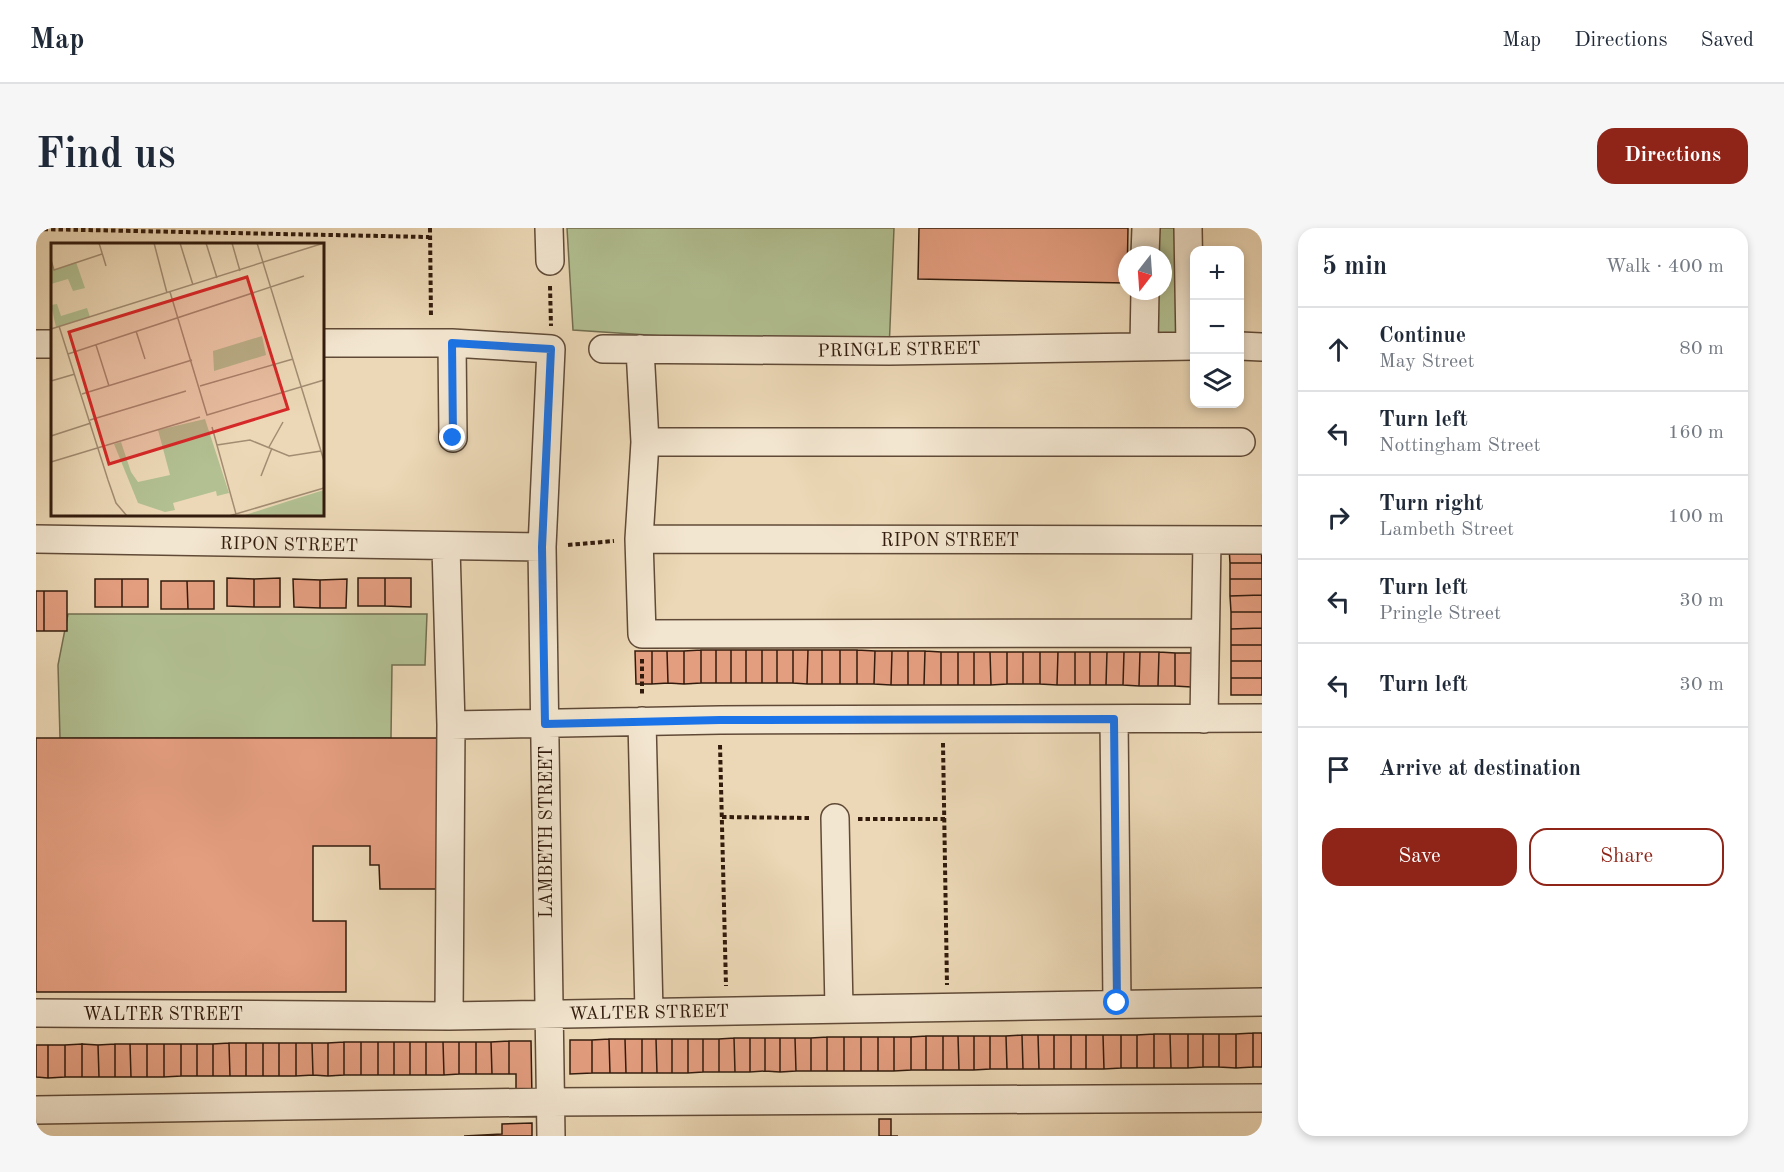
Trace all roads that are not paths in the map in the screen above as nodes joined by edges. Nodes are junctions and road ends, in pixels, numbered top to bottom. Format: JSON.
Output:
{"nodes":[{"id":1,"x":549,"y":228,"type":"edge"},
{"id":2,"x":1146,"y":228,"type":"edge"},
{"id":3,"x":1188,"y":228,"type":"edge"},
{"id":4,"x":1145,"y":246,"type":"edge"},
{"id":5,"x":550,"y":261,"type":"road end"},
{"id":6,"x":1145,"y":300,"type":"edge"},
{"id":7,"x":1190,"y":300,"type":"edge"},
{"id":8,"x":324,"y":343,"type":"edge"},
{"id":9,"x":442,"y":343,"type":"junction"},
{"id":10,"x":1144,"y":345,"type":"junction"},
{"id":11,"x":1190,"y":346,"type":"edge"},
{"id":12,"x":1244,"y":346,"type":"edge"},
{"id":13,"x":1262,"y":346,"type":"edge"},
{"id":14,"x":603,"y":349,"type":"dead end"},
{"id":15,"x":640,"y":349,"type":"junction"},
{"id":16,"x":453,"y":438,"type":"dead end"},
{"id":17,"x":645,"y":442,"type":"junction"},
{"id":18,"x":1241,"y":442,"type":"dead end"},
{"id":19,"x":36,"y":539,"type":"edge"},
{"id":20,"x":639,"y":539,"type":"junction"},
{"id":21,"x":1262,"y":540,"type":"edge"},
{"id":22,"x":1207,"y":541,"type":"junction"},
{"id":23,"x":446,"y":547,"type":"junction"},
{"id":24,"x":542,"y":547,"type":"junction"},
{"id":25,"x":1205,"y":633,"type":"junction"},
{"id":26,"x":1262,"y":718,"type":"edge"},
{"id":27,"x":1114,"y":719,"type":"junction"},
{"id":28,"x":1204,"y":719,"type":"junction"},
{"id":29,"x":642,"y":721,"type":"junction"},
{"id":30,"x":545,"y":724,"type":"junction"},
{"id":31,"x":451,"y":725,"type":"junction"},
{"id":32,"x":835,"y":818,"type":"dead end"},
{"id":33,"x":1262,"y":1002,"type":"edge"},
{"id":34,"x":1117,"y":1003,"type":"junction"},
{"id":35,"x":839,"y":1008,"type":"junction"},
{"id":36,"x":649,"y":1012,"type":"junction"},
{"id":37,"x":36,"y":1013,"type":"edge"},
{"id":38,"x":548,"y":1014,"type":"junction"},
{"id":39,"x":449,"y":1016,"type":"junction"},
{"id":40,"x":1262,"y":1098,"type":"edge"},
{"id":41,"x":550,"y":1102,"type":"junction"},
{"id":42,"x":36,"y":1110,"type":"edge"},
{"id":43,"x":551,"y":1136,"type":"edge"}],
"edges":[{"from":1,"to":5,"type":"street"},
{"from":2,"to":4,"type":"street"},
{"from":3,"to":7,"type":"street"},
{"from":6,"to":10,"type":"street"},
{"from":8,"to":9,"type":"street"},
{"from":9,"to":16,"type":"street"},
{"from":9,"to":24,"type":"street","name":"LAMBETH STREET"},
{"from":10,"to":11,"type":"street","name":"PRINGLE STREET"},
{"from":10,"to":15,"type":"street","name":"PRINGLE STREET"},
{"from":12,"to":13,"type":"street"},
{"from":14,"to":15,"type":"street","name":"PRINGLE STREET"},
{"from":15,"to":17,"type":"street"},
{"from":17,"to":18,"type":"street"},
{"from":17,"to":20,"type":"street"},
{"from":19,"to":23,"type":"street","name":"RIPON STREET"},
{"from":20,"to":22,"type":"street","name":"RIPON STREET"},
{"from":20,"to":25,"type":"street"},
{"from":21,"to":22,"type":"street","name":"RIPON STREET"},
{"from":22,"to":25,"type":"street"},
{"from":23,"to":24,"type":"street","name":"RIPON STREET"},
{"from":23,"to":31,"type":"street"},
{"from":24,"to":30,"type":"street","name":"LAMBETH STREET"},
{"from":25,"to":28,"type":"street"},
{"from":26,"to":28,"type":"street"},
{"from":27,"to":28,"type":"street"},
{"from":27,"to":29,"type":"street"},
{"from":27,"to":34,"type":"street"},
{"from":29,"to":30,"type":"street"},
{"from":29,"to":36,"type":"street"},
{"from":30,"to":31,"type":"street"},
{"from":30,"to":38,"type":"street","name":"LAMBETH STREET"},
{"from":31,"to":39,"type":"street"},
{"from":32,"to":35,"type":"street"},
{"from":33,"to":34,"type":"street","name":"WALTER STREET"},
{"from":34,"to":35,"type":"street","name":"WALTER STREET"},
{"from":35,"to":36,"type":"street","name":"WALTER STREET"},
{"from":36,"to":38,"type":"street","name":"WALTER STREET"},
{"from":37,"to":39,"type":"street","name":"WALTER STREET"},
{"from":38,"to":39,"type":"street","name":"WALTER STREET"},
{"from":38,"to":41,"type":"street","name":"LAMBETH STREET"},
{"from":40,"to":41,"type":"street"},
{"from":41,"to":42,"type":"street"},
{"from":41,"to":43,"type":"street","name":"LAMBETH STREET"}]}
